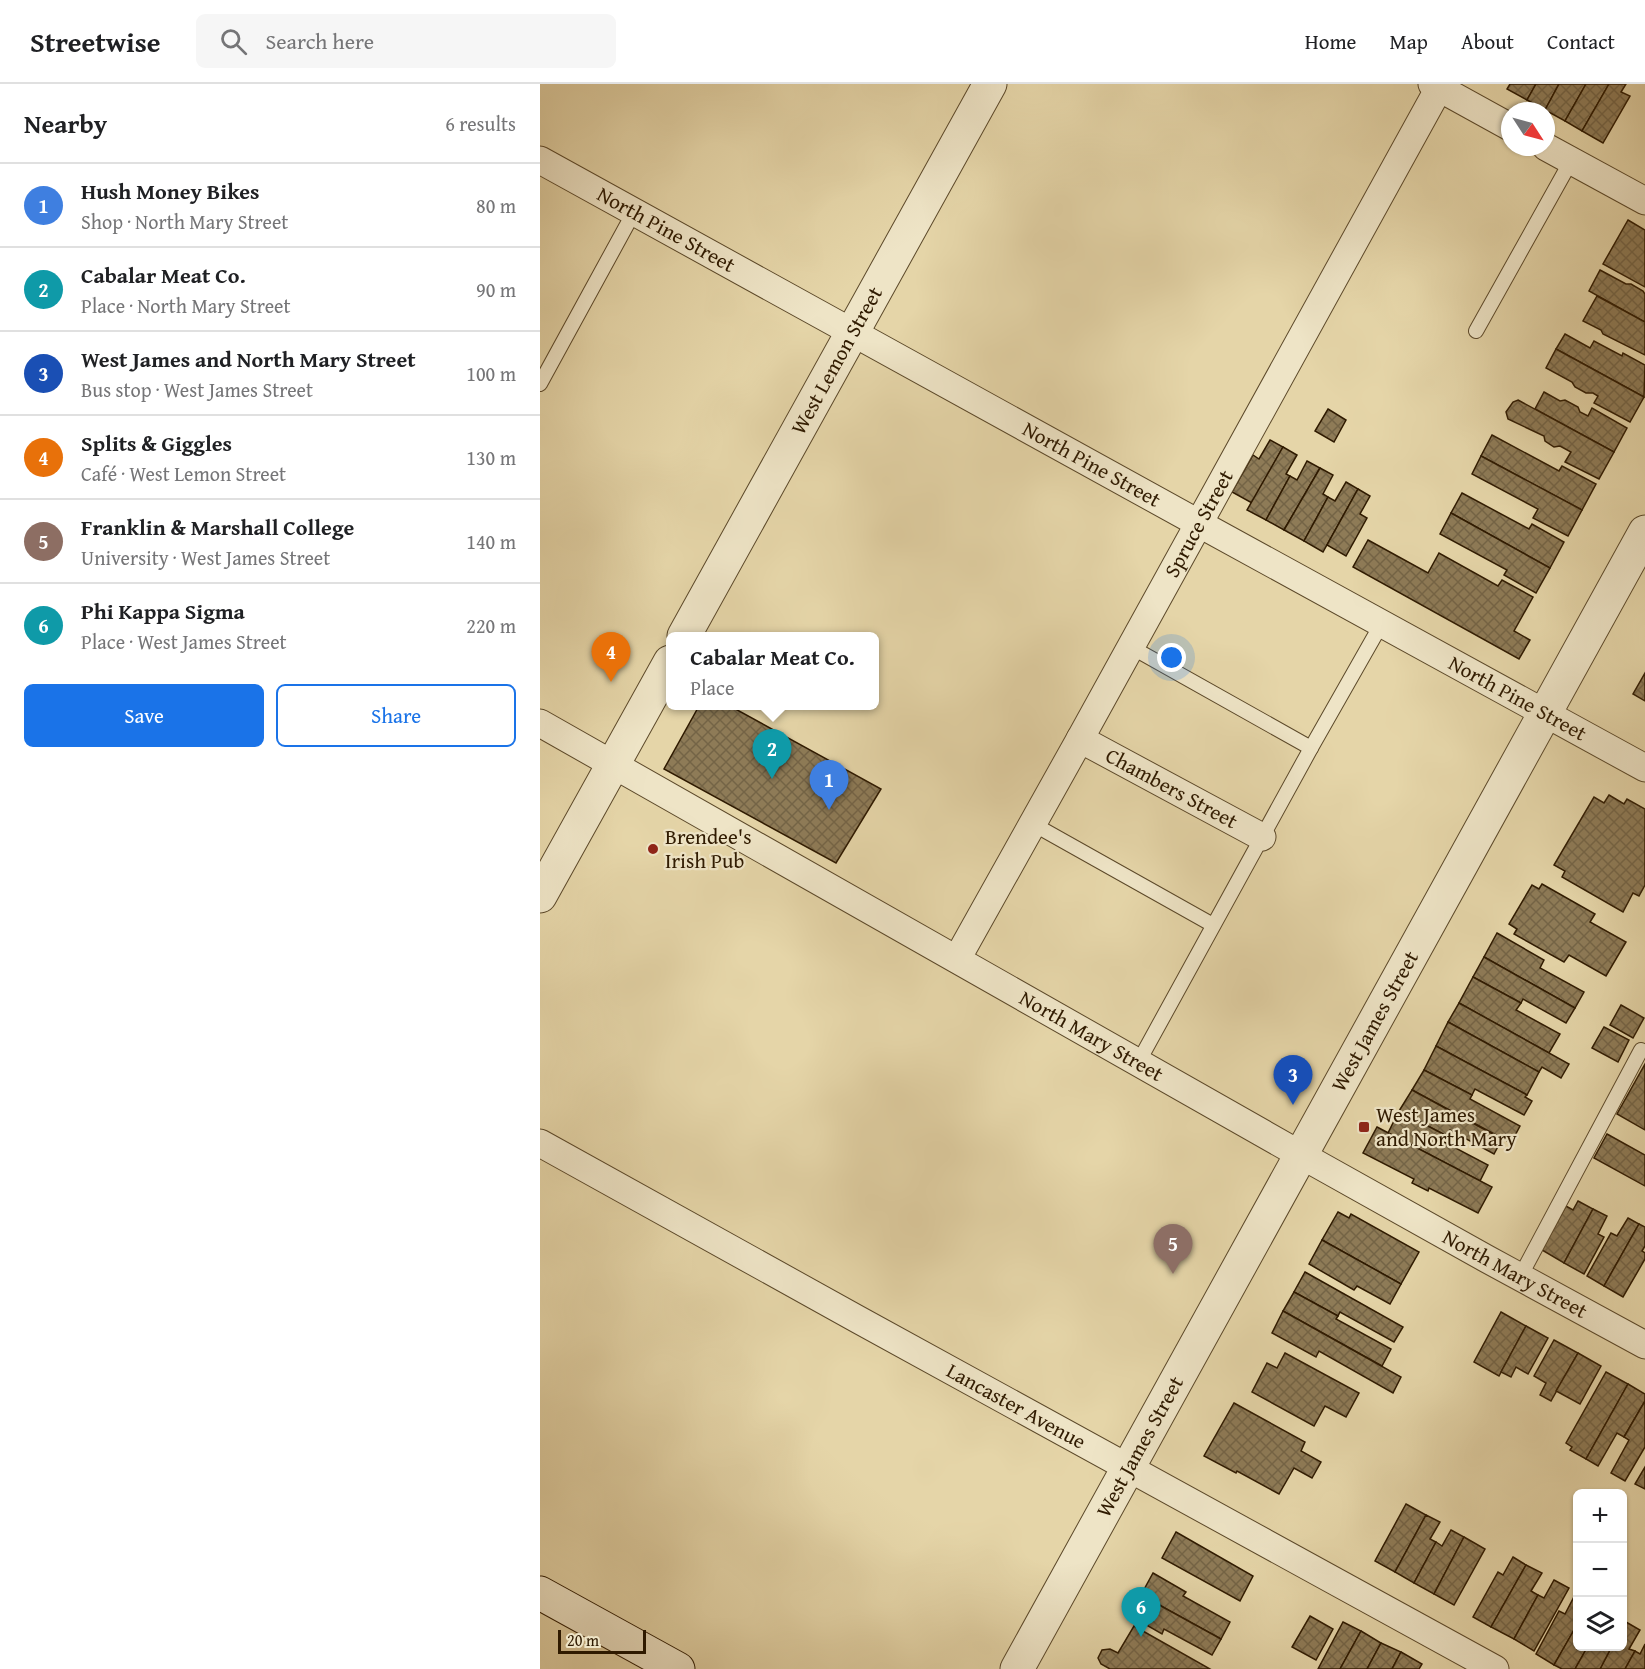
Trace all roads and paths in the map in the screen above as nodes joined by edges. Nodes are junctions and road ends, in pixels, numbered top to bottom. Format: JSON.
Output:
{"nodes":[{"id":1,"x":990,"y":84,"type":"edge"},
{"id":2,"x":1435,"y":86,"type":"edge"},
{"id":3,"x":1501,"y":122,"type":"edge"},
{"id":4,"x":1555,"y":152,"type":"edge"},
{"id":5,"x":540,"y":160,"type":"edge"},
{"id":6,"x":1571,"y":161,"type":"junction"},
{"id":7,"x":1645,"y":201,"type":"edge"},
{"id":8,"x":634,"y":212,"type":"junction"},
{"id":9,"x":1476,"y":331,"type":"dead end"},
{"id":10,"x":853,"y":332,"type":"junction"},
{"id":11,"x":540,"y":384,"type":"edge"},
{"id":12,"x":1198,"y":523,"type":"junction"},
{"id":13,"x":1645,"y":532,"type":"edge"},
{"id":14,"x":1382,"y":623,"type":"junction"},
{"id":15,"x":686,"y":632,"type":"edge"},
{"id":16,"x":1131,"y":647,"type":"junction"},
{"id":17,"x":666,"y":669,"type":"edge"},
{"id":18,"x":1545,"y":713,"type":"junction"},
{"id":19,"x":540,"y":723,"type":"edge"},
{"id":20,"x":1080,"y":739,"type":"junction"},
{"id":21,"x":1311,"y":748,"type":"junction"},
{"id":22,"x":613,"y":764,"type":"junction"},
{"id":23,"x":1645,"y":768,"type":"edge"},
{"id":24,"x":1033,"y":824,"type":"junction"},
{"id":25,"x":1262,"y":837,"type":"junction"},
{"id":26,"x":540,"y":896,"type":"edge"},
{"id":27,"x":1213,"y":925,"type":"junction"},
{"id":28,"x":957,"y":960,"type":"junction"},
{"id":29,"x":1641,"y":1050,"type":"dead end"},
{"id":30,"x":1139,"y":1061,"type":"junction"},
{"id":31,"x":540,"y":1143,"type":"edge"},
{"id":32,"x":1301,"y":1155,"type":"junction"},
{"id":33,"x":1520,"y":1277,"type":"junction"},
{"id":34,"x":1645,"y":1345,"type":"edge"},
{"id":35,"x":1129,"y":1468,"type":"junction"},
{"id":36,"x":540,"y":1593,"type":"edge"},
{"id":37,"x":678,"y":1669,"type":"edge"},
{"id":38,"x":1017,"y":1669,"type":"edge"},
{"id":39,"x":1495,"y":1669,"type":"edge"}],
"edges":[{"from":1,"to":10,"type":"street","name":"West Lemon Street"},
{"from":2,"to":3,"type":"street"},
{"from":2,"to":12,"type":"street","name":"Spruce Street"},
{"from":4,"to":6,"type":"street"},
{"from":5,"to":8,"type":"street","name":"North Pine Street"},
{"from":6,"to":7,"type":"street"},
{"from":6,"to":9,"type":"lane"},
{"from":8,"to":10,"type":"street","name":"North Pine Street"},
{"from":8,"to":11,"type":"lane"},
{"from":10,"to":12,"type":"street","name":"North Pine Street"},
{"from":10,"to":15,"type":"street","name":"West Lemon Street"},
{"from":12,"to":14,"type":"street","name":"North Pine Street"},
{"from":12,"to":16,"type":"street","name":"Spruce Street"},
{"from":13,"to":18,"type":"street","name":"West James Street"},
{"from":14,"to":18,"type":"street","name":"North Pine Street"},
{"from":14,"to":21,"type":"lane"},
{"from":16,"to":20,"type":"street","name":"Spruce Street"},
{"from":16,"to":21,"type":"lane"},
{"from":17,"to":22,"type":"street"},
{"from":18,"to":23,"type":"street","name":"North Pine Street"},
{"from":18,"to":32,"type":"street","name":"West James Street"},
{"from":19,"to":22,"type":"street","name":"North Mary Street"},
{"from":20,"to":24,"type":"street","name":"Spruce Street"},
{"from":20,"to":25,"type":"street","name":"Chambers Street"},
{"from":21,"to":25,"type":"lane"},
{"from":22,"to":26,"type":"street"},
{"from":22,"to":28,"type":"street","name":"North Mary Street"},
{"from":24,"to":27,"type":"lane"},
{"from":24,"to":28,"type":"street","name":"Spruce Street"},
{"from":25,"to":27,"type":"lane"},
{"from":27,"to":30,"type":"lane"},
{"from":28,"to":30,"type":"street","name":"North Mary Street"},
{"from":29,"to":33,"type":"lane"},
{"from":30,"to":32,"type":"street","name":"North Mary Street"},
{"from":31,"to":35,"type":"street","name":"Lancaster Avenue"},
{"from":32,"to":33,"type":"street","name":"North Mary Street"},
{"from":32,"to":35,"type":"street","name":"West James Street"},
{"from":33,"to":34,"type":"street","name":"North Mary Street"},
{"from":35,"to":38,"type":"street","name":"West James Street"},
{"from":35,"to":39,"type":"street","name":"Lancaster Avenue"},
{"from":36,"to":37,"type":"street"}]}
